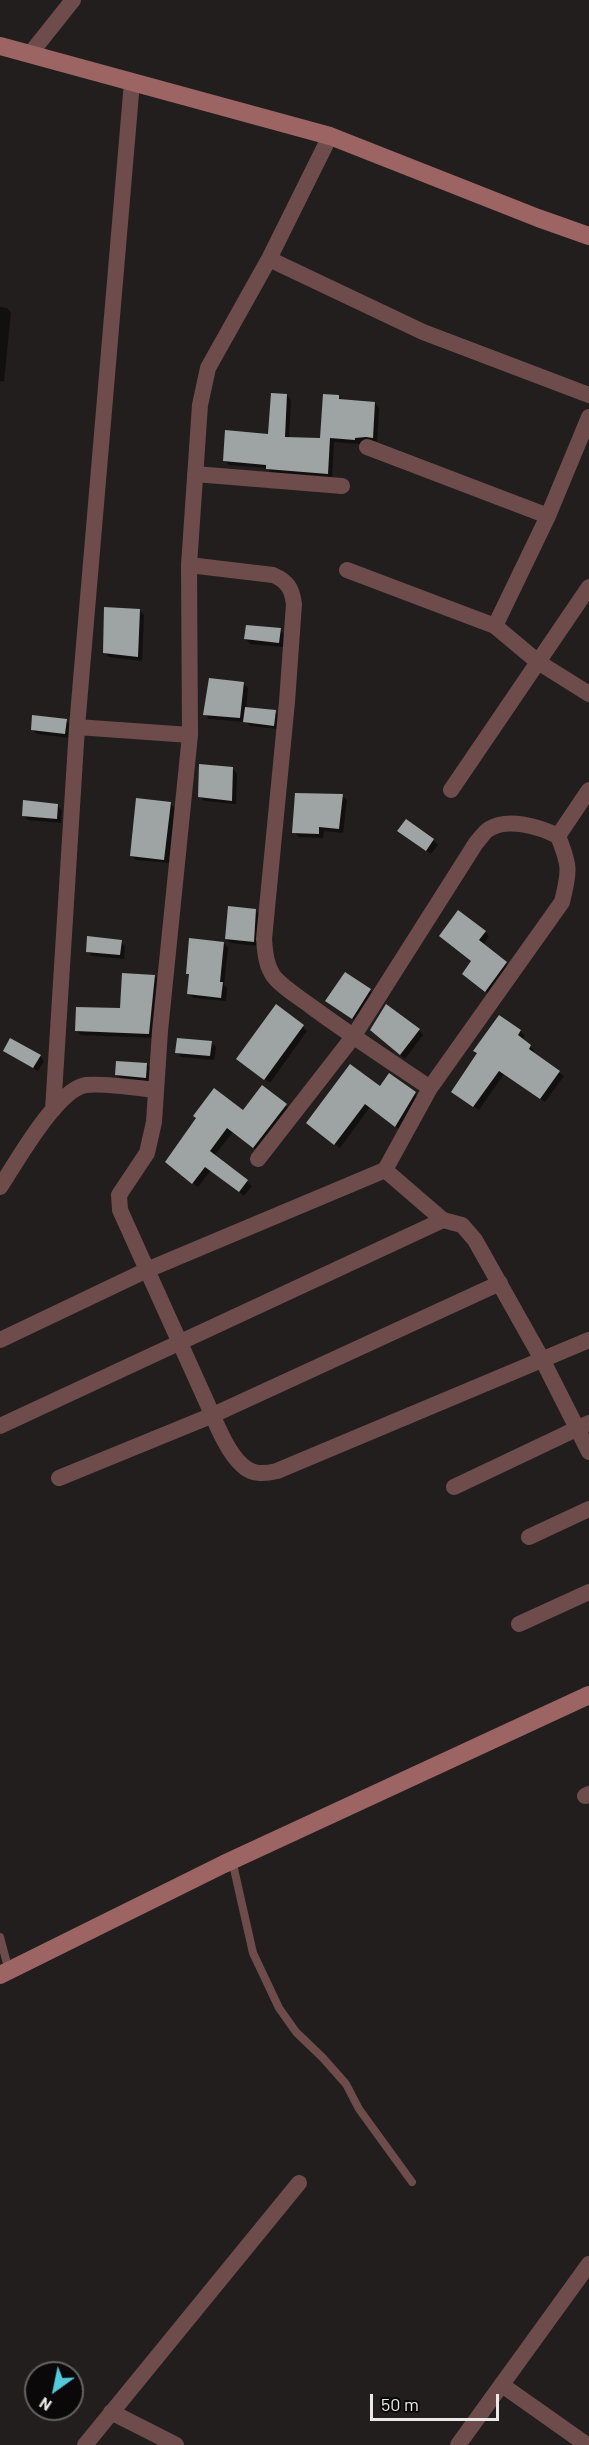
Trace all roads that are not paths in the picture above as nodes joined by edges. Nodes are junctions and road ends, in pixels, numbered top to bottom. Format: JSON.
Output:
{"nodes":[{"id":1,"x":73,"y":0,"type":"edge"},
{"id":2,"x":0,"y":46,"type":"edge"},
{"id":3,"x":30,"y":54,"type":"junction"},
{"id":4,"x":132,"y":81,"type":"junction"},
{"id":5,"x":330,"y":136,"type":"junction"},
{"id":6,"x":589,"y":236,"type":"edge"},
{"id":7,"x":269,"y":259,"type":"junction"},
{"id":8,"x":589,"y":395,"type":"edge"},
{"id":9,"x":589,"y":417,"type":"edge"},
{"id":10,"x":368,"y":447,"type":"dead end"},
{"id":11,"x":195,"y":474,"type":"junction"},
{"id":12,"x":342,"y":486,"type":"dead end"},
{"id":13,"x":548,"y":516,"type":"junction"},
{"id":14,"x":189,"y":565,"type":"junction"},
{"id":15,"x":347,"y":570,"type":"dead end"},
{"id":16,"x":589,"y":587,"type":"edge"},
{"id":17,"x":495,"y":627,"type":"junction"},
{"id":18,"x":538,"y":662,"type":"junction"},
{"id":19,"x":589,"y":694,"type":"edge"},
{"id":20,"x":77,"y":727,"type":"junction"},
{"id":21,"x":190,"y":735,"type":"junction"},
{"id":22,"x":451,"y":790,"type":"dead end"},
{"id":23,"x":589,"y":790,"type":"edge"},
{"id":24,"x":558,"y":836,"type":"junction"},
{"id":25,"x":353,"y":1037,"type":"junction"},
{"id":26,"x":430,"y":1088,"type":"junction"},
{"id":27,"x":156,"y":1090,"type":"junction"},
{"id":28,"x":53,"y":1110,"type":"junction"},
{"id":29,"x":258,"y":1159,"type":"dead end"},
{"id":30,"x":385,"y":1170,"type":"junction"},
{"id":31,"x":0,"y":1187,"type":"edge"},
{"id":32,"x":443,"y":1220,"type":"junction"},
{"id":33,"x":147,"y":1270,"type":"junction"},
{"id":34,"x":500,"y":1283,"type":"junction"},
{"id":35,"x":0,"y":1340,"type":"edge"},
{"id":36,"x":589,"y":1340,"type":"edge"},
{"id":37,"x":180,"y":1344,"type":"junction"},
{"id":38,"x":543,"y":1361,"type":"junction"},
{"id":39,"x":213,"y":1415,"type":"junction"},
{"id":40,"x":583,"y":1425,"type":"edge"},
{"id":41,"x":0,"y":1426,"type":"edge"},
{"id":42,"x":589,"y":1452,"type":"edge"},
{"id":43,"x":59,"y":1478,"type":"dead end"},
{"id":44,"x":454,"y":1487,"type":"dead end"},
{"id":45,"x":589,"y":1509,"type":"edge"},
{"id":46,"x":528,"y":1537,"type":"dead end"},
{"id":47,"x":589,"y":1592,"type":"edge"},
{"id":48,"x":519,"y":1624,"type":"dead end"},
{"id":49,"x":589,"y":1695,"type":"edge"},
{"id":50,"x":232,"y":1860,"type":"junction"},
{"id":51,"x":0,"y":1937,"type":"edge"},
{"id":52,"x":5,"y":1973,"type":"edge"},
{"id":53,"x":412,"y":2182,"type":"dead end"},
{"id":54,"x":299,"y":2183,"type":"dead end"},
{"id":55,"x":589,"y":2264,"type":"edge"},
{"id":56,"x":502,"y":2385,"type":"junction"},
{"id":57,"x":111,"y":2412,"type":"junction"},
{"id":58,"x":84,"y":2445,"type":"edge"},
{"id":59,"x":176,"y":2445,"type":"edge"},
{"id":60,"x":458,"y":2445,"type":"edge"},
{"id":61,"x":587,"y":2445,"type":"edge"}],
"edges":[{"from":1,"to":3,"type":"street"},
{"from":2,"to":3,"type":"street"},
{"from":3,"to":4,"type":"street"},
{"from":4,"to":5,"type":"street"},
{"from":4,"to":20,"type":"street"},
{"from":5,"to":6,"type":"street"},
{"from":5,"to":7,"type":"street"},
{"from":7,"to":8,"type":"street"},
{"from":7,"to":11,"type":"street"},
{"from":9,"to":13,"type":"street"},
{"from":10,"to":13,"type":"street"},
{"from":11,"to":12,"type":"street"},
{"from":11,"to":14,"type":"street"},
{"from":13,"to":17,"type":"street"},
{"from":14,"to":21,"type":"street"},
{"from":14,"to":25,"type":"street"},
{"from":15,"to":17,"type":"street"},
{"from":16,"to":18,"type":"street"},
{"from":17,"to":18,"type":"street"},
{"from":18,"to":19,"type":"street"},
{"from":18,"to":22,"type":"street"},
{"from":20,"to":21,"type":"street"},
{"from":20,"to":28,"type":"street"},
{"from":21,"to":27,"type":"street"},
{"from":23,"to":24,"type":"street"},
{"from":24,"to":25,"type":"street"},
{"from":24,"to":26,"type":"street"},
{"from":25,"to":26,"type":"street"},
{"from":25,"to":29,"type":"street"},
{"from":26,"to":30,"type":"street"},
{"from":27,"to":28,"type":"street"},
{"from":27,"to":33,"type":"street"},
{"from":28,"to":31,"type":"street"},
{"from":30,"to":32,"type":"street"},
{"from":30,"to":33,"type":"street"},
{"from":32,"to":34,"type":"street"},
{"from":32,"to":37,"type":"street"},
{"from":33,"to":35,"type":"street"},
{"from":33,"to":37,"type":"street"},
{"from":34,"to":38,"type":"street"},
{"from":34,"to":39,"type":"street"},
{"from":36,"to":38,"type":"street"},
{"from":37,"to":39,"type":"street"},
{"from":37,"to":41,"type":"street"},
{"from":38,"to":39,"type":"street"},
{"from":38,"to":40,"type":"street"},
{"from":39,"to":43,"type":"street"},
{"from":40,"to":42,"type":"street"},
{"from":40,"to":44,"type":"street"},
{"from":45,"to":46,"type":"street"},
{"from":47,"to":48,"type":"street"},
{"from":49,"to":50,"type":"street"},
{"from":50,"to":52,"type":"street"},
{"from":50,"to":53,"type":"lane"},
{"from":51,"to":52,"type":"lane"},
{"from":54,"to":57,"type":"street"},
{"from":55,"to":56,"type":"street"},
{"from":56,"to":60,"type":"street"},
{"from":56,"to":61,"type":"street"},
{"from":57,"to":58,"type":"street"},
{"from":57,"to":59,"type":"street"}]}
